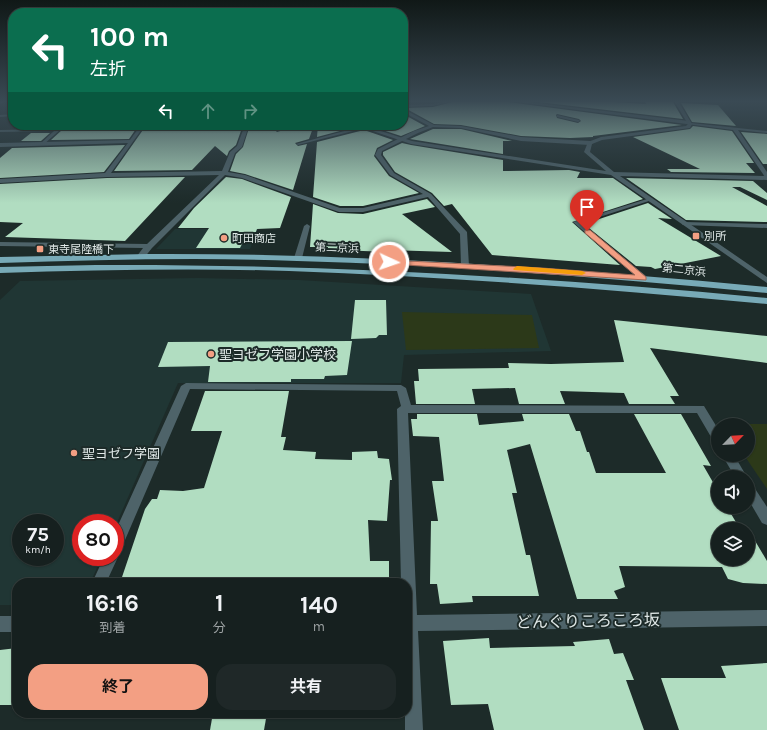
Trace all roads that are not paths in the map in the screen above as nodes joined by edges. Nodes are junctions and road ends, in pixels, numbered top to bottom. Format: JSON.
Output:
{"nodes":[{"id":1,"x":52,"y":135,"type":"edge"},
{"id":2,"x":136,"y":135,"type":"edge"},
{"id":3,"x":243,"y":135,"type":"edge"},
{"id":4,"x":332,"y":135,"type":"edge"},
{"id":5,"x":387,"y":135,"type":"edge"},
{"id":6,"x":411,"y":135,"type":"edge"},
{"id":7,"x":502,"y":135,"type":"edge"},
{"id":8,"x":631,"y":135,"type":"edge"},
{"id":9,"x":739,"y":135,"type":"edge"},
{"id":10,"x":402,"y":140,"type":"junction"},
{"id":11,"x":132,"y":141,"type":"junction"},
{"id":12,"x":590,"y":143,"type":"junction"},
{"id":13,"x":43,"y":144,"type":"junction"},
{"id":14,"x":298,"y":144,"type":"dead end"},
{"id":15,"x":0,"y":145,"type":"edge"},
{"id":16,"x":222,"y":173,"type":"junction"},
{"id":17,"x":613,"y":174,"type":"junction"},
{"id":18,"x":106,"y":175,"type":"junction"},
{"id":19,"x":767,"y":177,"type":"edge"},
{"id":20,"x":760,"y":178,"type":"junction"},
{"id":21,"x":0,"y":181,"type":"edge"},
{"id":22,"x":767,"y":184,"type":"edge"},
{"id":23,"x":429,"y":195,"type":"junction"},
{"id":24,"x":649,"y":200,"type":"junction"},
{"id":25,"x":686,"y":224,"type":"junction"},
{"id":26,"x":307,"y":226,"type":"dead end"},
{"id":27,"x":767,"y":226,"type":"edge"},
{"id":28,"x":0,"y":244,"type":"edge"},
{"id":29,"x":149,"y":246,"type":"junction"},
{"id":30,"x":141,"y":256,"type":"junction"},
{"id":31,"x":298,"y":258,"type":"junction"},
{"id":32,"x":0,"y":260,"type":"edge"},
{"id":33,"x":464,"y":266,"type":"junction"},
{"id":34,"x":0,"y":270,"type":"edge"},
{"id":35,"x":643,"y":278,"type":"junction"},
{"id":36,"x":767,"y":281,"type":"edge"},
{"id":37,"x":767,"y":290,"type":"edge"},
{"id":38,"x":767,"y":301,"type":"edge"},
{"id":39,"x":407,"y":409,"type":"junction"},
{"id":40,"x":711,"y":427,"type":"edge"},
{"id":41,"x":755,"y":499,"type":"edge"},
{"id":42,"x":767,"y":519,"type":"edge"},
{"id":43,"x":124,"y":527,"type":"edge"},
{"id":44,"x":107,"y":566,"type":"edge"},
{"id":45,"x":101,"y":578,"type":"edge"},
{"id":46,"x":407,"y":578,"type":"edge"},
{"id":47,"x":767,"y":618,"type":"edge"},
{"id":48,"x":412,"y":623,"type":"edge"},
{"id":49,"x":0,"y":624,"type":"edge"},
{"id":50,"x":12,"y":624,"type":"edge"},
{"id":51,"x":412,"y":694,"type":"edge"},
{"id":52,"x":414,"y":730,"type":"edge"}],
"edges":[{"from":1,"to":13,"type":"lane"},
{"from":2,"to":11,"type":"street"},
{"from":3,"to":16,"type":"street"},
{"from":4,"to":14,"type":"lane"},
{"from":5,"to":10,"type":"street"},
{"from":6,"to":10,"type":"street"},
{"from":7,"to":12,"type":"street"},
{"from":8,"to":12,"type":"street"},
{"from":9,"to":19,"type":"street"},
{"from":10,"to":17,"type":"street"},
{"from":10,"to":23,"type":"street"},
{"from":11,"to":13,"type":"street"},
{"from":11,"to":18,"type":"street"},
{"from":12,"to":17,"type":"street"},
{"from":13,"to":15,"type":"street"},
{"from":16,"to":18,"type":"street"},
{"from":16,"to":23,"type":"street"},
{"from":16,"to":29,"type":"street"},
{"from":17,"to":20,"type":"street"},
{"from":17,"to":24,"type":"street"},
{"from":18,"to":21,"type":"street"},
{"from":19,"to":20,"type":"street"},
{"from":20,"to":22,"type":"street"},
{"from":23,"to":33,"type":"street"},
{"from":24,"to":25,"type":"street"},
{"from":24,"to":35,"type":"street"},
{"from":25,"to":27,"type":"street"},
{"from":25,"to":36,"type":"street"},
{"from":26,"to":31,"type":"street"},
{"from":28,"to":29,"type":"street"},
{"from":29,"to":30,"type":"street"},
{"from":30,"to":31,"type":"highway","name":"第二京浜"},
{"from":30,"to":32,"type":"highway","name":"第二京浜"},
{"from":31,"to":33,"type":"highway","name":"第二京浜"},
{"from":33,"to":35,"type":"highway","name":"第二京浜"},
{"from":34,"to":38,"type":"highway","name":"第二京浜"},
{"from":35,"to":37,"type":"highway","name":"第二京浜"},
{"from":39,"to":40,"type":"street"},
{"from":39,"to":43,"type":"street"},
{"from":39,"to":46,"type":"street"},
{"from":41,"to":42,"type":"street"},
{"from":44,"to":45,"type":"street"},
{"from":47,"to":48,"type":"street","name":"どんぐりころころ坂"},
{"from":49,"to":50,"type":"street"},
{"from":51,"to":52,"type":"street"}]}
